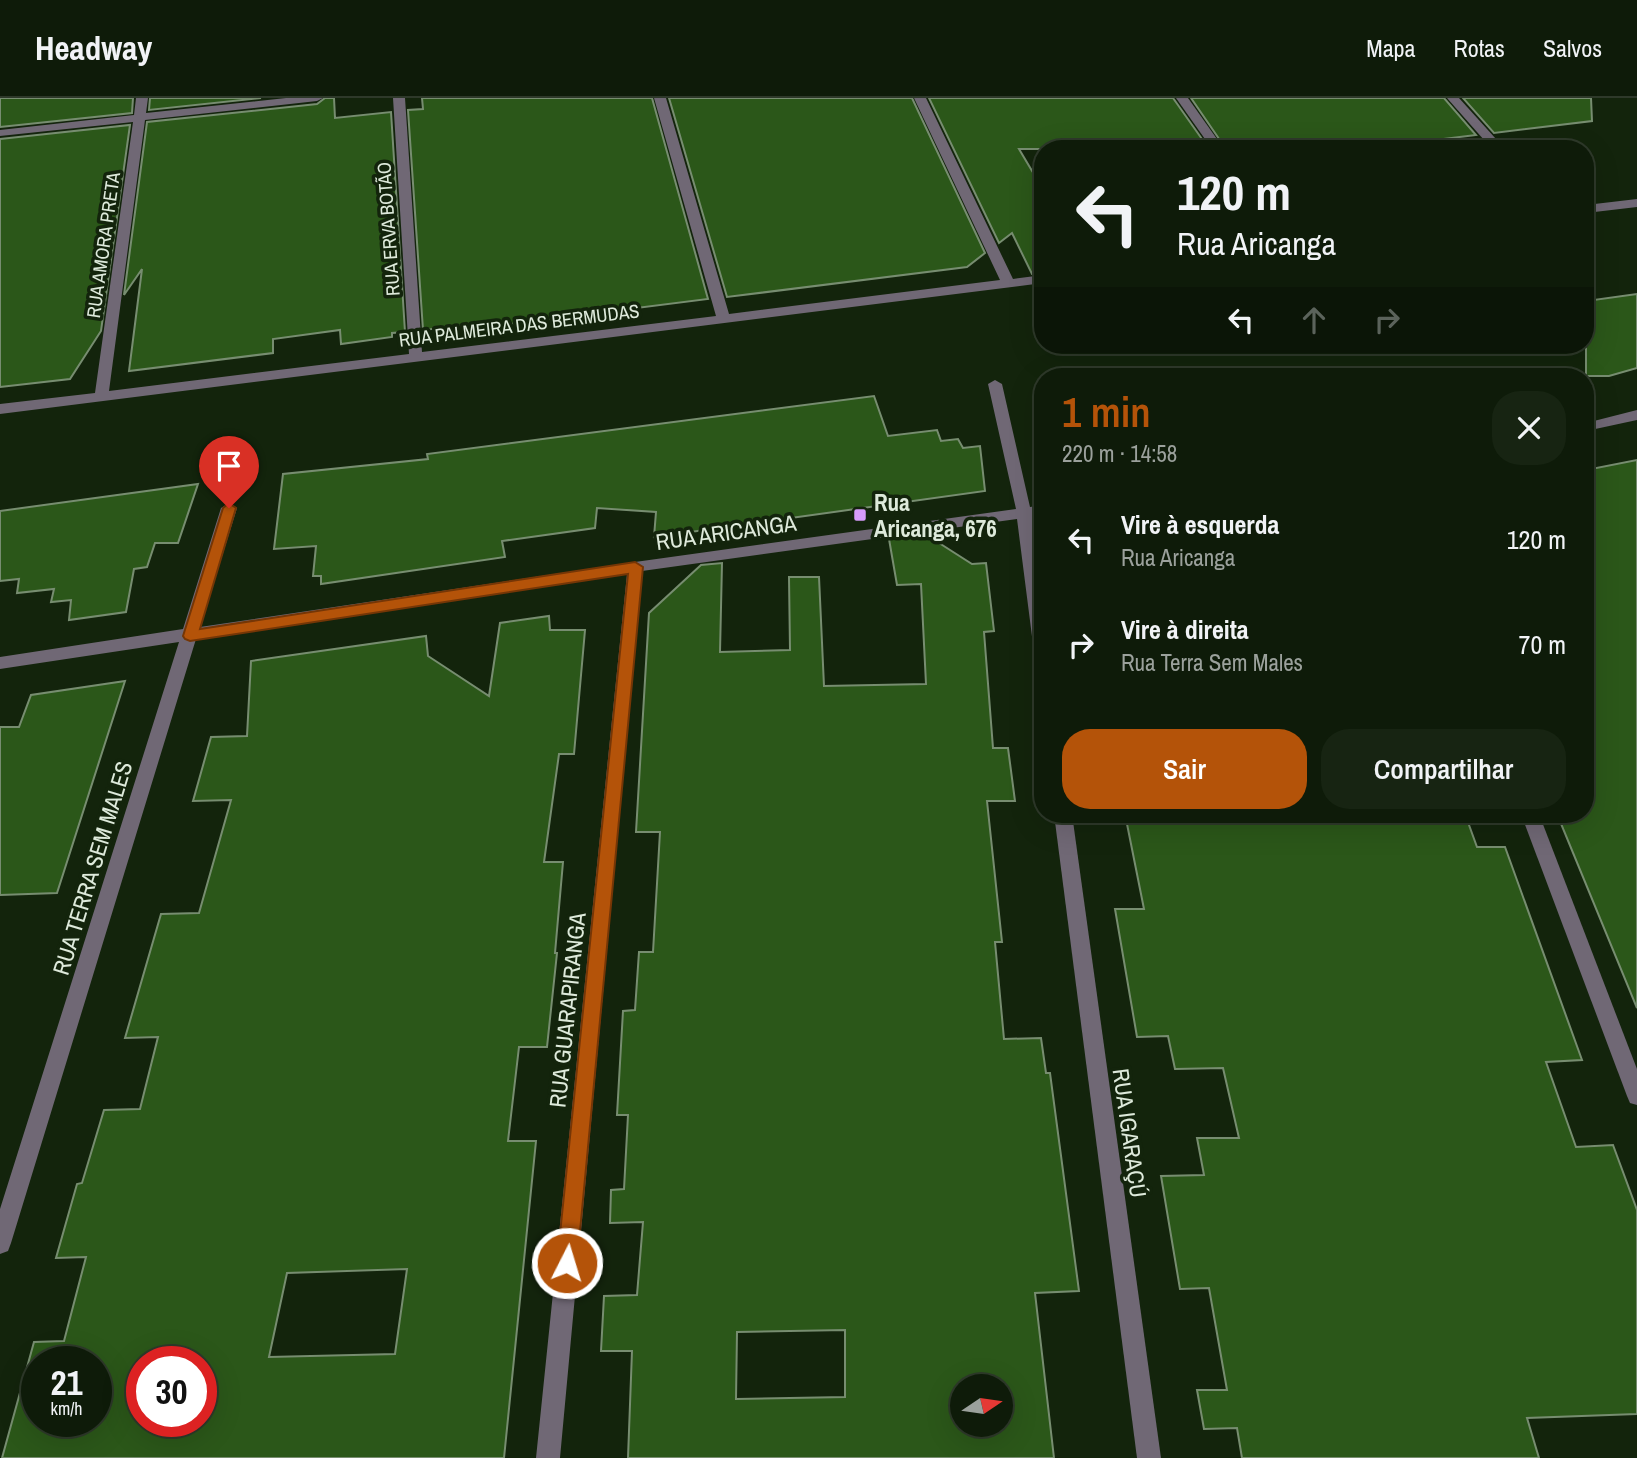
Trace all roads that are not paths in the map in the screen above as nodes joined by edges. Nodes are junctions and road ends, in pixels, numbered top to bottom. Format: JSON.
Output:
{"nodes":[{"id":1,"x":142,"y":98,"type":"edge"},
{"id":2,"x":317,"y":98,"type":"edge"},
{"id":3,"x":399,"y":98,"type":"edge"},
{"id":4,"x":660,"y":98,"type":"edge"},
{"id":5,"x":920,"y":98,"type":"edge"},
{"id":6,"x":1182,"y":98,"type":"edge"},
{"id":7,"x":1453,"y":98,"type":"edge"},
{"id":8,"x":140,"y":118,"type":"junction"},
{"id":9,"x":0,"y":133,"type":"edge"},
{"id":10,"x":1212,"y":140,"type":"edge"},
{"id":11,"x":1491,"y":140,"type":"edge"},
{"id":12,"x":1637,"y":203,"type":"edge"},
{"id":13,"x":1594,"y":208,"type":"edge"},
{"id":14,"x":1034,"y":280,"type":"edge"},
{"id":15,"x":1009,"y":283,"type":"junction"},
{"id":16,"x":723,"y":318,"type":"junction"},
{"id":17,"x":416,"y":357,"type":"junction"},
{"id":18,"x":995,"y":384,"type":"dead end"},
{"id":19,"x":101,"y":397,"type":"junction"},
{"id":20,"x":0,"y":409,"type":"edge"},
{"id":21,"x":1637,"y":415,"type":"edge"},
{"id":22,"x":1594,"y":425,"type":"edge"},
{"id":23,"x":229,"y":508,"type":"dead end"},
{"id":24,"x":1034,"y":511,"type":"edge"},
{"id":25,"x":1024,"y":513,"type":"junction"},
{"id":26,"x":635,"y":567,"type":"junction"},
{"id":27,"x":1034,"y":590,"type":"edge"},
{"id":28,"x":190,"y":636,"type":"junction"},
{"id":29,"x":0,"y":663,"type":"edge"},
{"id":30,"x":1064,"y":823,"type":"edge"},
{"id":31,"x":1533,"y":823,"type":"edge"},
{"id":32,"x":1637,"y":1096,"type":"edge"},
{"id":33,"x":0,"y":1243,"type":"edge"},
{"id":34,"x":548,"y":1458,"type":"edge"},
{"id":35,"x":1149,"y":1458,"type":"edge"}],
"edges":[{"from":1,"to":8,"type":"street","name":"RUA AMORA PRETA"},
{"from":2,"to":8,"type":"street"},
{"from":3,"to":17,"type":"street","name":"RUA ERVA BOTÃO"},
{"from":4,"to":16,"type":"street"},
{"from":5,"to":15,"type":"street"},
{"from":6,"to":10,"type":"street"},
{"from":7,"to":11,"type":"street"},
{"from":8,"to":9,"type":"street"},
{"from":8,"to":19,"type":"street","name":"RUA AMORA PRETA"},
{"from":12,"to":13,"type":"street"},
{"from":14,"to":15,"type":"street","name":"RUA PALMEIRA DAS BERMUDAS"},
{"from":15,"to":16,"type":"street","name":"RUA PALMEIRA DAS BERMUDAS"},
{"from":16,"to":17,"type":"street","name":"RUA PALMEIRA DAS BERMUDAS"},
{"from":17,"to":19,"type":"street","name":"RUA PALMEIRA DAS BERMUDAS"},
{"from":18,"to":25,"type":"street"},
{"from":19,"to":20,"type":"street","name":"RUA PALMEIRA DAS BERMUDAS"},
{"from":21,"to":22,"type":"street"},
{"from":23,"to":28,"type":"street","name":"RUA TERRA SEM MALES"},
{"from":24,"to":25,"type":"street","name":"RUA ARICANGA"},
{"from":25,"to":26,"type":"street","name":"RUA ARICANGA"},
{"from":25,"to":27,"type":"street"},
{"from":26,"to":28,"type":"street","name":"RUA ARICANGA"},
{"from":26,"to":34,"type":"street","name":"RUA GUARAPIRANGA"},
{"from":28,"to":29,"type":"street","name":"RUA ARICANGA"},
{"from":28,"to":33,"type":"street","name":"RUA TERRA SEM MALES"},
{"from":30,"to":35,"type":"street","name":"RUA IGARAÇÚ"},
{"from":31,"to":32,"type":"street"}]}
